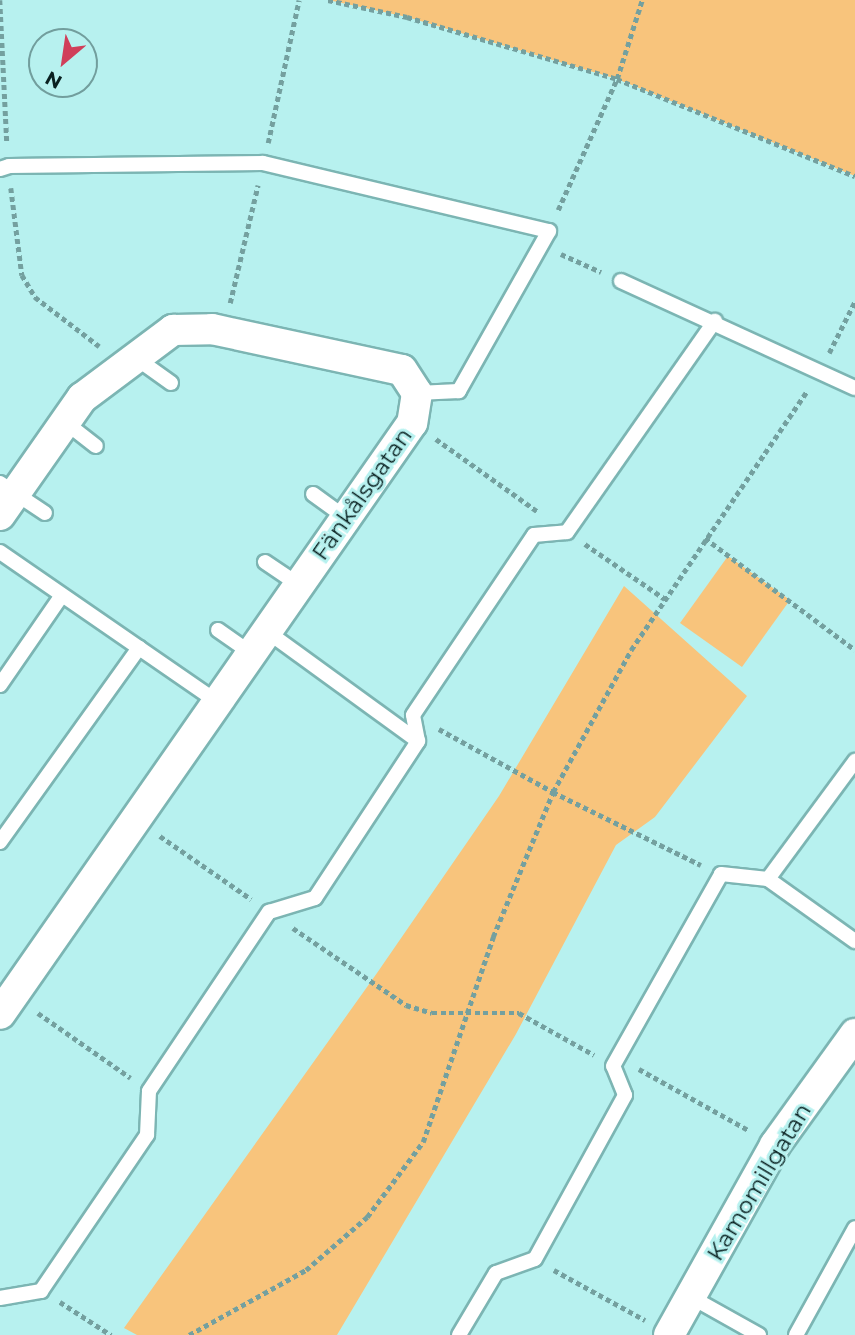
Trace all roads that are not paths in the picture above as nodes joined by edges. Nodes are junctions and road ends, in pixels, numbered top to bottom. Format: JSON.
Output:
{"nodes":[{"id":1,"x":4,"y":168,"type":"edge"},
{"id":2,"x":621,"y":281,"type":"road end"},
{"id":3,"x":715,"y":321,"type":"junction"},
{"id":4,"x":130,"y":362,"type":"junction"},
{"id":5,"x":171,"y":383,"type":"dead end"},
{"id":6,"x":855,"y":388,"type":"edge"},
{"id":7,"x":416,"y":393,"type":"junction"},
{"id":8,"x":65,"y":422,"type":"junction"},
{"id":9,"x":96,"y":446,"type":"dead end"},
{"id":10,"x":313,"y":494,"type":"dead end"},
{"id":11,"x":5,"y":497,"type":"edge"},
{"id":12,"x":45,"y":513,"type":"dead end"},
{"id":13,"x":345,"y":517,"type":"junction"},
{"id":14,"x":0,"y":552,"type":"edge"},
{"id":15,"x":265,"y":562,"type":"dead end"},
{"id":16,"x":298,"y":584,"type":"junction"},
{"id":17,"x":62,"y":595,"type":"junction"},
{"id":18,"x":218,"y":630,"type":"dead end"},
{"id":19,"x":257,"y":641,"type":"junction"},
{"id":20,"x":139,"y":648,"type":"junction"},
{"id":21,"x":0,"y":685,"type":"edge"},
{"id":22,"x":216,"y":701,"type":"junction"},
{"id":23,"x":418,"y":741,"type":"junction"},
{"id":24,"x":855,"y":761,"type":"edge"},
{"id":25,"x":0,"y":842,"type":"edge"},
{"id":26,"x":768,"y":879,"type":"junction"},
{"id":27,"x":855,"y":941,"type":"edge"},
{"id":28,"x":7,"y":1005,"type":"edge"},
{"id":29,"x":855,"y":1034,"type":"edge"},
{"id":30,"x":855,"y":1228,"type":"edge"},
{"id":31,"x":691,"y":1297,"type":"junction"},
{"id":32,"x":0,"y":1298,"type":"edge"},
{"id":33,"x":670,"y":1334,"type":"edge"},
{"id":34,"x":459,"y":1335,"type":"edge"},
{"id":35,"x":760,"y":1335,"type":"edge"},
{"id":36,"x":796,"y":1335,"type":"edge"}],
"edges":[{"from":1,"to":7,"type":"lane"},
{"from":2,"to":3,"type":"lane"},
{"from":3,"to":6,"type":"lane"},
{"from":3,"to":23,"type":"lane"},
{"from":4,"to":5,"type":"lane"},
{"from":4,"to":7,"type":"street"},
{"from":4,"to":8,"type":"street"},
{"from":7,"to":13,"type":"street","name":"Fänkålsgatan"},
{"from":8,"to":9,"type":"lane"},
{"from":8,"to":11,"type":"street"},
{"from":10,"to":13,"type":"lane"},
{"from":11,"to":12,"type":"lane"},
{"from":13,"to":16,"type":"street","name":"Fänkålsgatan"},
{"from":14,"to":17,"type":"lane"},
{"from":15,"to":16,"type":"lane"},
{"from":16,"to":19,"type":"street","name":"Fänkålsgatan"},
{"from":17,"to":20,"type":"lane"},
{"from":17,"to":21,"type":"lane"},
{"from":18,"to":19,"type":"lane"},
{"from":19,"to":22,"type":"street","name":"Fänkålsgatan"},
{"from":19,"to":23,"type":"lane"},
{"from":20,"to":22,"type":"lane"},
{"from":20,"to":25,"type":"lane"},
{"from":22,"to":28,"type":"street","name":"Fänkålsgatan"},
{"from":23,"to":32,"type":"lane"},
{"from":24,"to":26,"type":"lane"},
{"from":26,"to":27,"type":"lane"},
{"from":26,"to":34,"type":"lane"},
{"from":29,"to":31,"type":"street","name":"Kamomillgatan"},
{"from":30,"to":36,"type":"lane"},
{"from":31,"to":33,"type":"street","name":"Kamomillgatan"},
{"from":31,"to":35,"type":"lane"}]}
